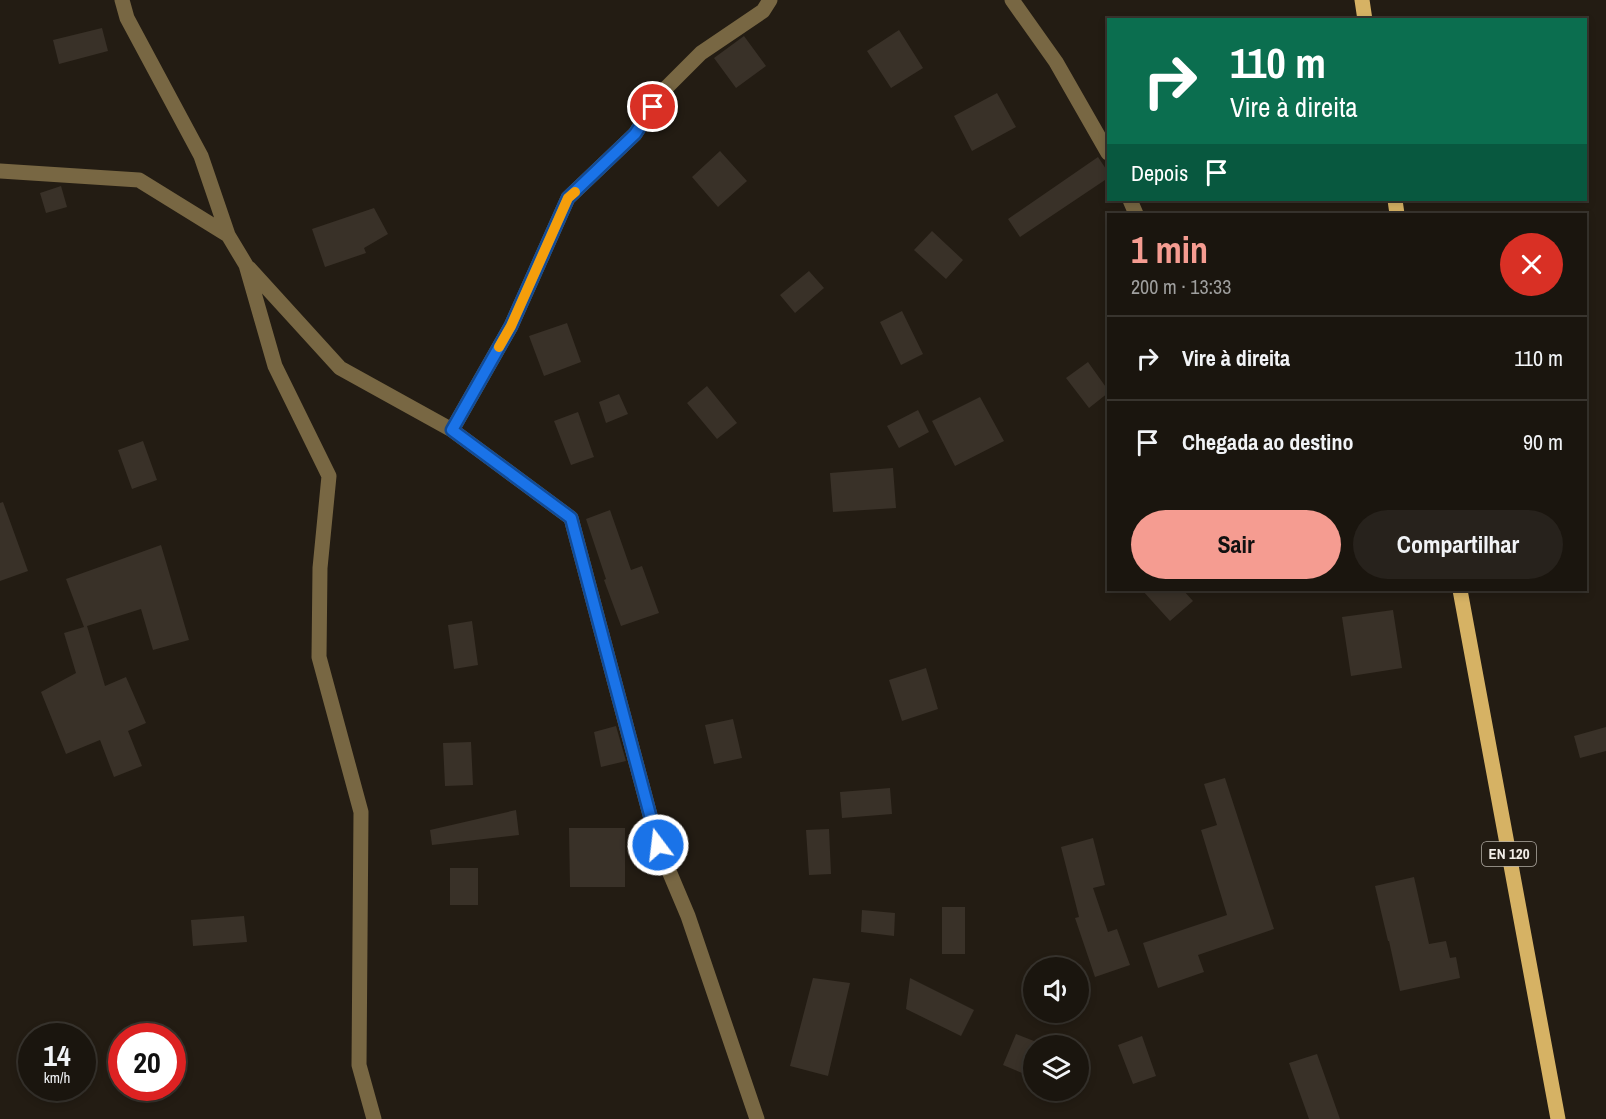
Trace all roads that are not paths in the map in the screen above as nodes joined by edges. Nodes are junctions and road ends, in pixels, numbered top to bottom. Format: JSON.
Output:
{"nodes":[{"id":1,"x":122,"y":0,"type":"edge"},
{"id":2,"x":770,"y":0,"type":"edge"},
{"id":3,"x":1012,"y":0,"type":"edge"},
{"id":4,"x":1370,"y":0,"type":"edge"},
{"id":5,"x":1364,"y":12,"type":"edge"},
{"id":6,"x":1107,"y":151,"type":"edge"},
{"id":7,"x":0,"y":171,"type":"edge"},
{"id":8,"x":228,"y":235,"type":"junction"},
{"id":9,"x":246,"y":265,"type":"junction"},
{"id":10,"x":452,"y":430,"type":"junction"},
{"id":11,"x":1460,"y":591,"type":"edge"},
{"id":12,"x":374,"y":1119,"type":"edge"},
{"id":13,"x":757,"y":1119,"type":"edge"},
{"id":14,"x":1558,"y":1119,"type":"edge"}],
"edges":[{"from":1,"to":8,"type":"street"},
{"from":2,"to":10,"type":"street"},
{"from":3,"to":6,"type":"street"},
{"from":4,"to":5,"type":"street"},
{"from":7,"to":8,"type":"street"},
{"from":8,"to":9,"type":"street"},
{"from":9,"to":10,"type":"street"},
{"from":9,"to":12,"type":"street"},
{"from":10,"to":13,"type":"street"},
{"from":11,"to":14,"type":"main road","number":"EN 120"}]}
